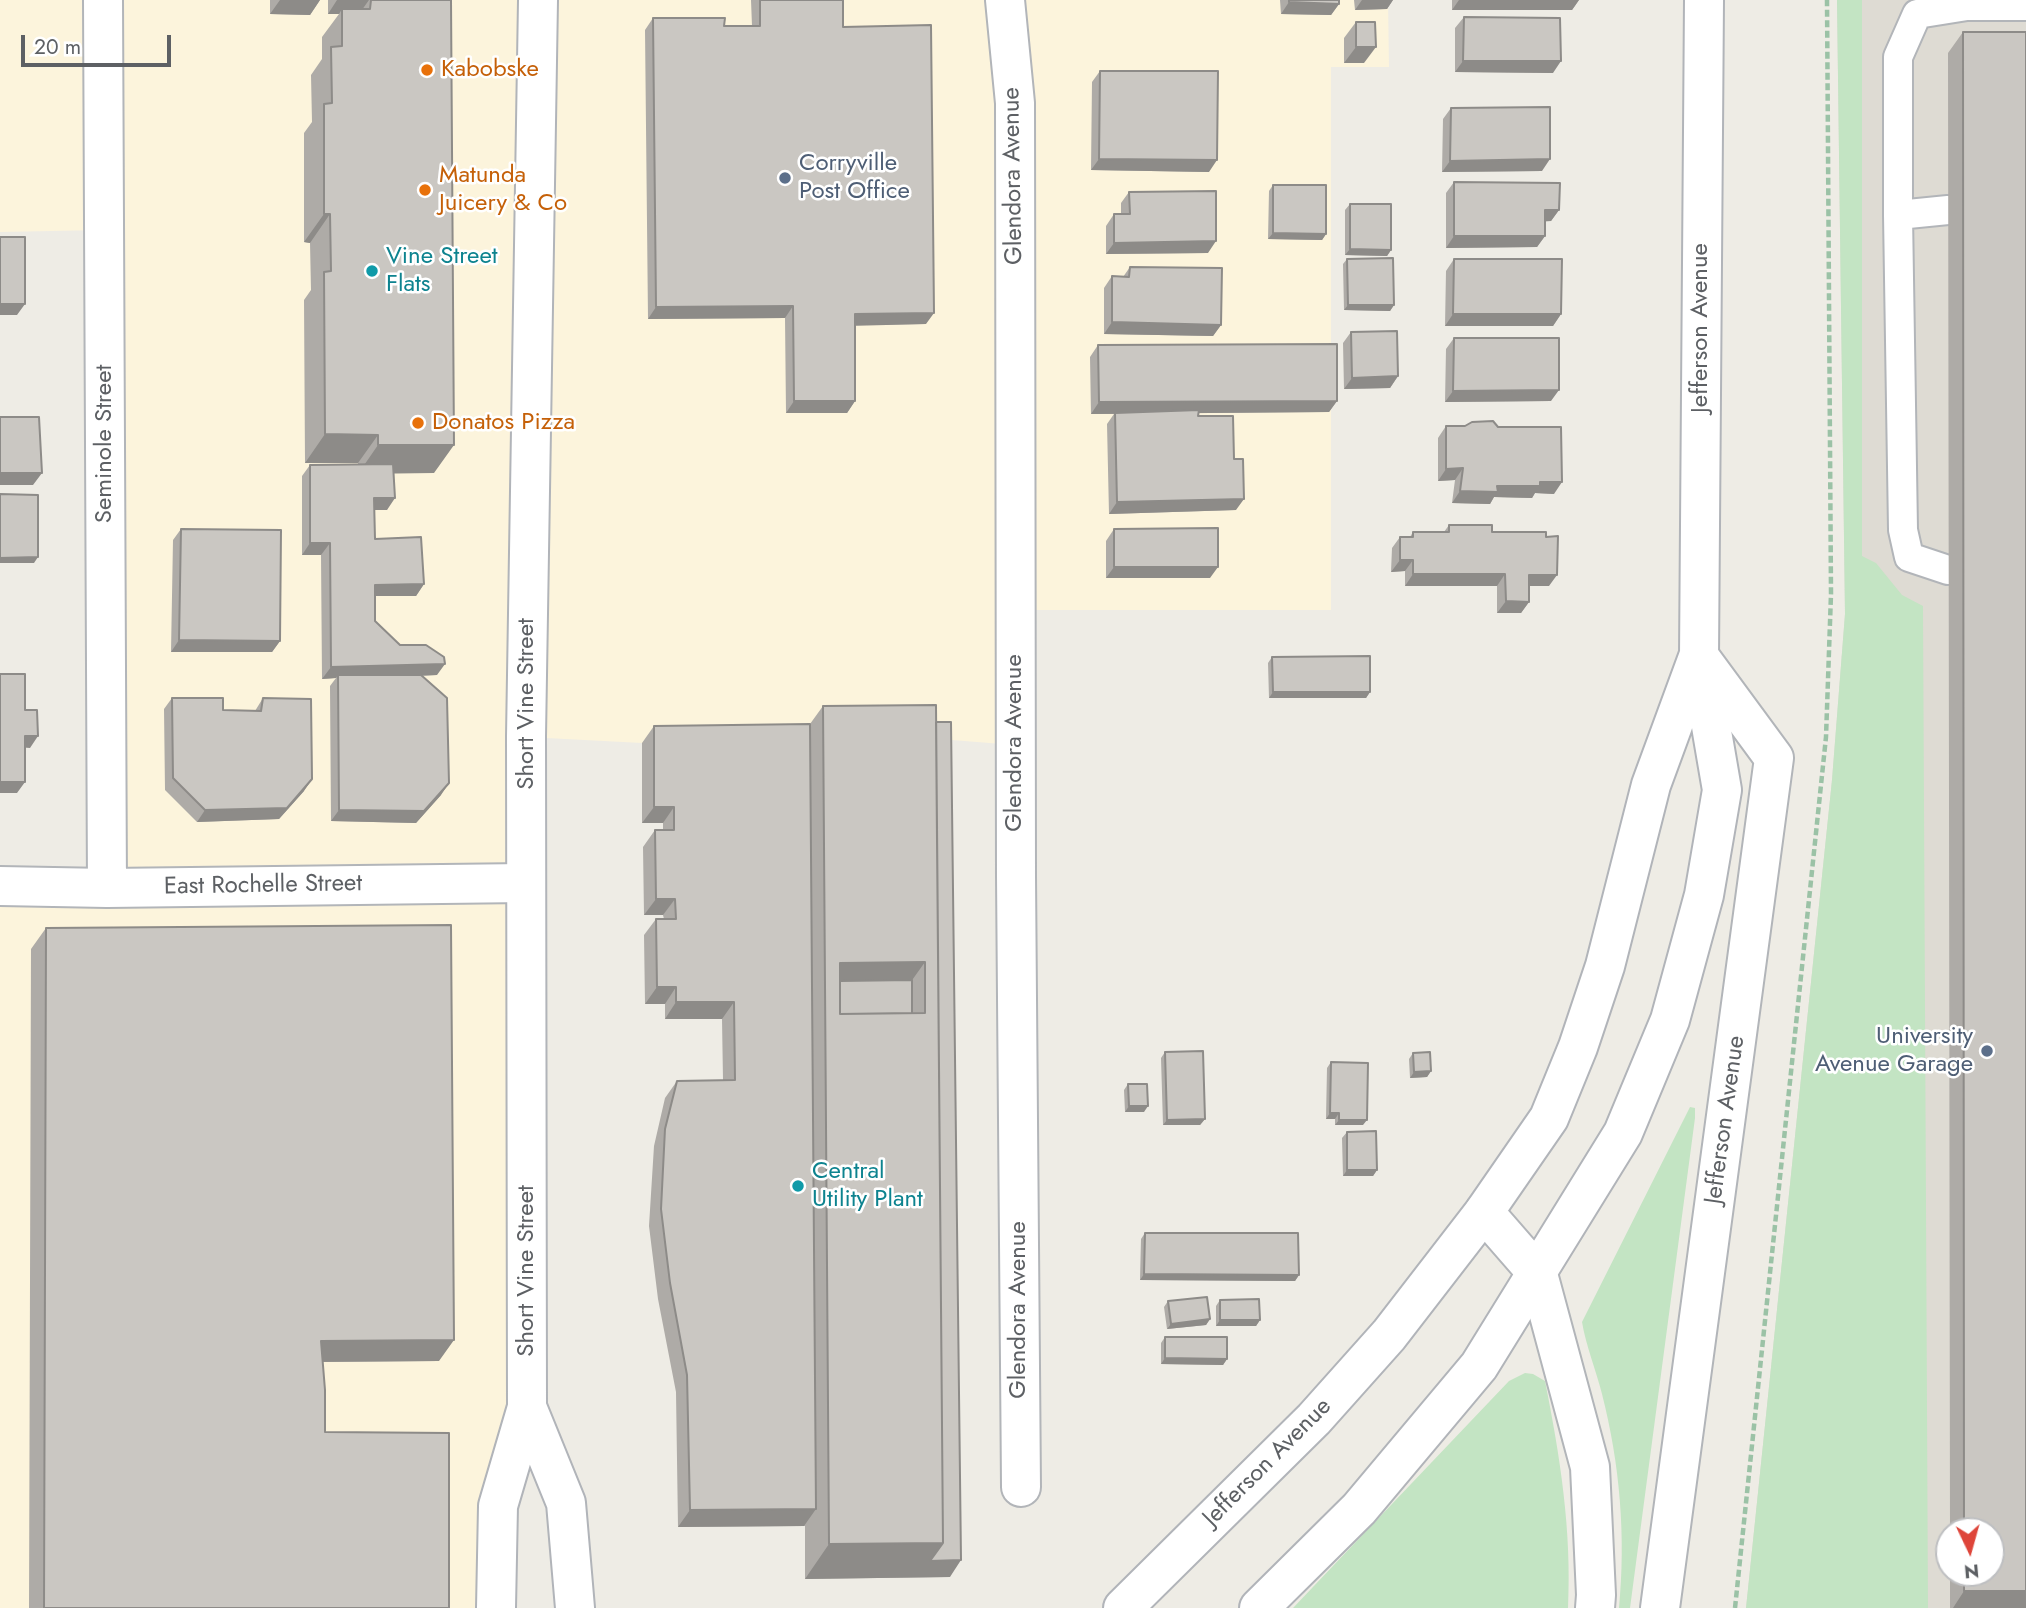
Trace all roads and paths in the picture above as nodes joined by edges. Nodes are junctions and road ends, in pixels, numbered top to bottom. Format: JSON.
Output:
{"nodes":[{"id":1,"x":103,"y":0,"type":"edge"},
{"id":2,"x":538,"y":0,"type":"edge"},
{"id":3,"x":1005,"y":0,"type":"edge"},
{"id":4,"x":1704,"y":0,"type":"edge"},
{"id":5,"x":2026,"y":6,"type":"edge"},
{"id":6,"x":1948,"y":210,"type":"dead end"},
{"id":7,"x":1898,"y":215,"type":"junction"},
{"id":8,"x":1948,"y":570,"type":"dead end"},
{"id":9,"x":1699,"y":656,"type":"junction"},
{"id":10,"x":526,"y":883,"type":"junction"},
{"id":11,"x":0,"y":886,"type":"edge"},
{"id":12,"x":107,"y":888,"type":"junction"},
{"id":13,"x":1484,"y":1212,"type":"junction"},
{"id":14,"x":1538,"y":1273,"type":"junction"},
{"id":15,"x":527,"y":1407,"type":"junction"},
{"id":16,"x":1021,"y":1487,"type":"dead end"},
{"id":17,"x":496,"y":1608,"type":"edge"},
{"id":18,"x":575,"y":1608,"type":"edge"},
{"id":19,"x":1124,"y":1608,"type":"edge"},
{"id":20,"x":1259,"y":1608,"type":"edge"},
{"id":21,"x":1595,"y":1608,"type":"edge"},
{"id":22,"x":1660,"y":1608,"type":"edge"}],
"edges":[{"from":1,"to":12,"type":"street","name":"Seminole Street"},
{"from":2,"to":10,"type":"street","name":"Short Vine Street"},
{"from":3,"to":16,"type":"street","name":"Glendora Avenue"},
{"from":4,"to":9,"type":"street","name":"Jefferson Avenue"},
{"from":5,"to":7,"type":"lane"},
{"from":6,"to":7,"type":"lane"},
{"from":7,"to":8,"type":"lane"},
{"from":9,"to":13,"type":"street","name":"Jefferson Avenue"},
{"from":9,"to":14,"type":"street","name":"Jefferson Avenue"},
{"from":9,"to":22,"type":"street","name":"Jefferson Avenue"},
{"from":10,"to":12,"type":"street","name":"East Rochelle Street"},
{"from":10,"to":15,"type":"street","name":"Short Vine Street"},
{"from":11,"to":12,"type":"street","name":"East Rochelle Street"},
{"from":13,"to":14,"type":"street"},
{"from":13,"to":19,"type":"street","name":"Jefferson Avenue"},
{"from":14,"to":20,"type":"street","name":"Jefferson Avenue"},
{"from":14,"to":21,"type":"street"},
{"from":15,"to":17,"type":"street","name":"Short Vine Street"},
{"from":15,"to":18,"type":"street","name":"Short Vine Street"}]}
